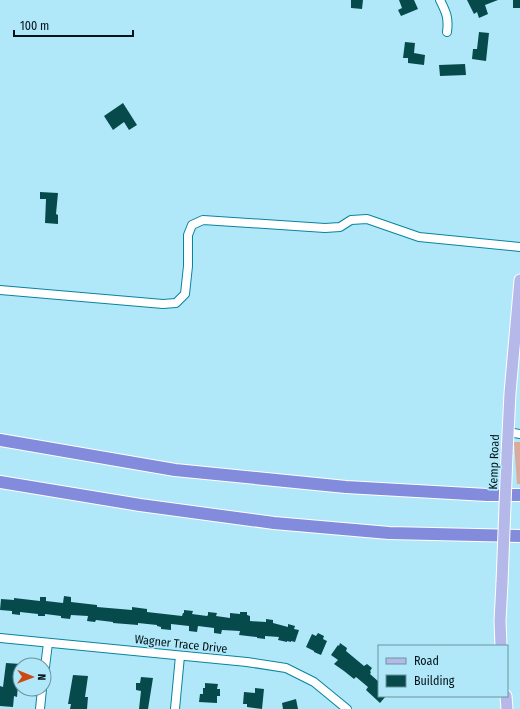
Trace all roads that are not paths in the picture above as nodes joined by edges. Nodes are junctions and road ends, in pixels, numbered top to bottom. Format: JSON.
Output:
{"nodes":[{"id":1,"x":440,"y":0,"type":"edge"},
{"id":2,"x":446,"y":32,"type":"dead end"},
{"id":3,"x":520,"y":247,"type":"edge"},
{"id":4,"x":520,"y":280,"type":"edge"},
{"id":5,"x":0,"y":290,"type":"edge"},
{"id":6,"x":516,"y":366,"type":"edge"},
{"id":7,"x":508,"y":432,"type":"junction"},
{"id":8,"x":520,"y":434,"type":"edge"},
{"id":9,"x":0,"y":440,"type":"edge"},
{"id":10,"x":0,"y":482,"type":"edge"},
{"id":11,"x":520,"y":494,"type":"edge"},
{"id":12,"x":520,"y":536,"type":"edge"},
{"id":13,"x":0,"y":638,"type":"edge"},
{"id":14,"x":48,"y":643,"type":"junction"},
{"id":15,"x":501,"y":645,"type":"edge"},
{"id":16,"x":180,"y":656,"type":"junction"},
{"id":17,"x":46,"y":657,"type":"edge"},
{"id":18,"x":41,"y":697,"type":"edge"},
{"id":19,"x":506,"y":697,"type":"edge"},
{"id":20,"x":346,"y":708,"type":"edge"},
{"id":21,"x":40,"y":709,"type":"edge"},
{"id":22,"x":175,"y":709,"type":"edge"},
{"id":23,"x":508,"y":709,"type":"edge"}],
"edges":[{"from":1,"to":2,"type":"street"},
{"from":3,"to":5,"type":"street"},
{"from":4,"to":6,"type":"main road","name":"Kemp Road"},
{"from":6,"to":7,"type":"main road","name":"Kemp Road"},
{"from":7,"to":8,"type":"street"},
{"from":7,"to":15,"type":"main road","name":"Kemp Road","bridge":true},
{"from":9,"to":11,"type":"highway"},
{"from":10,"to":12,"type":"highway"},
{"from":13,"to":14,"type":"street","name":"Wagner Trace Drive"},
{"from":14,"to":16,"type":"street","name":"Wagner Trace Drive"},
{"from":14,"to":17,"type":"street"},
{"from":16,"to":20,"type":"street","name":"Wagner Trace Drive"},
{"from":16,"to":22,"type":"street"},
{"from":18,"to":21,"type":"street"},
{"from":19,"to":23,"type":"main road"}]}
